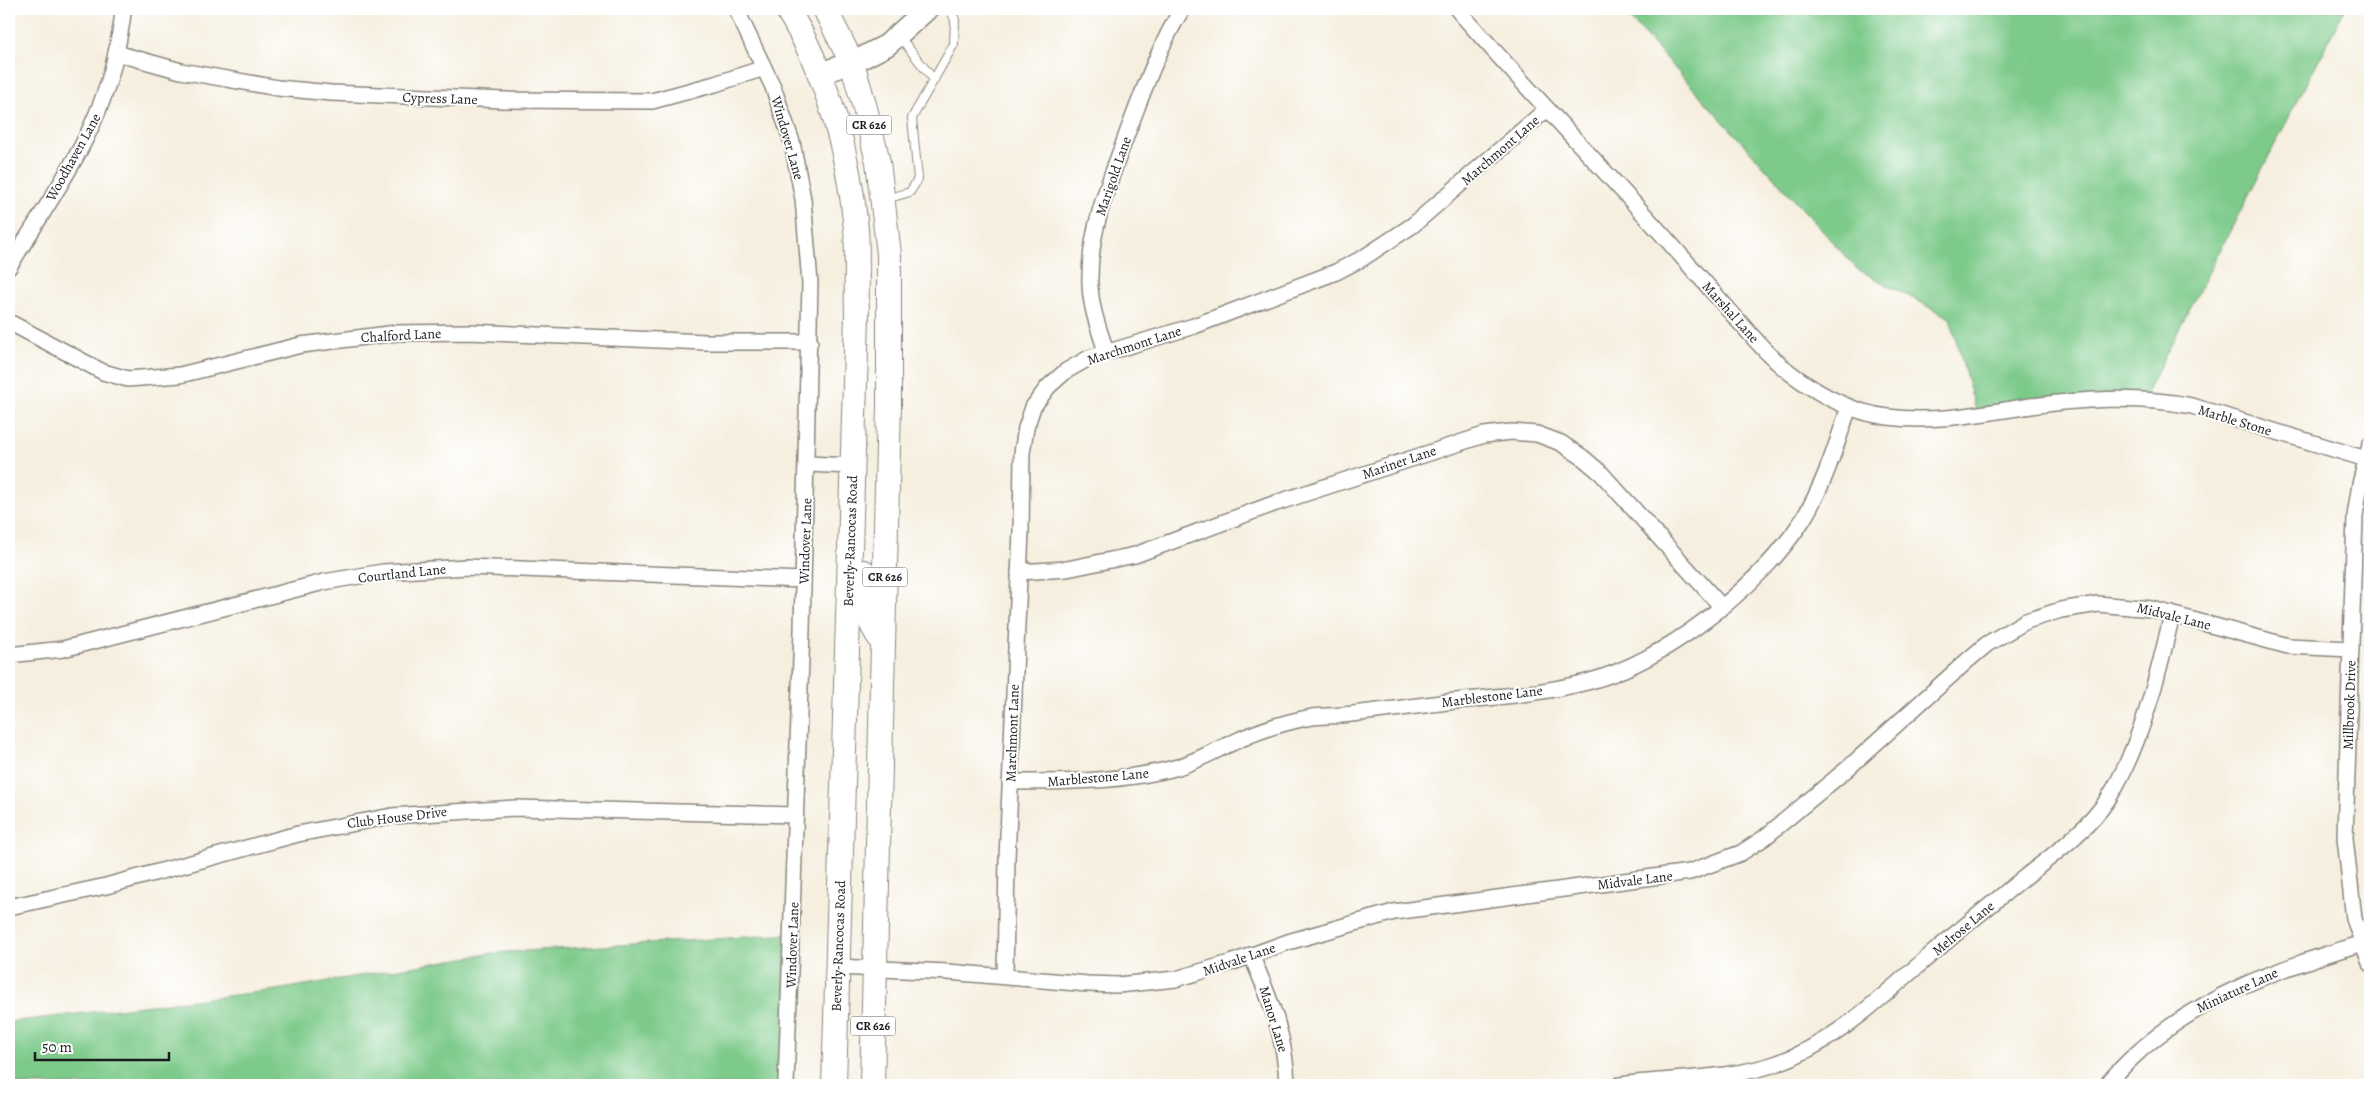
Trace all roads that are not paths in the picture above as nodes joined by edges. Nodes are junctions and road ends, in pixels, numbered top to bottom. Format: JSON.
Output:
{"nodes":[{"id":1,"x":124,"y":9,"type":"edge"},
{"id":2,"x":736,"y":9,"type":"edge"},
{"id":3,"x":787,"y":9,"type":"edge"},
{"id":4,"x":825,"y":9,"type":"edge"},
{"id":5,"x":927,"y":9,"type":"edge"},
{"id":6,"x":950,"y":9,"type":"edge"},
{"id":7,"x":1182,"y":9,"type":"edge"},
{"id":8,"x":1458,"y":9,"type":"edge"},
{"id":9,"x":898,"y":35,"type":"junction"},
{"id":10,"x":116,"y":53,"type":"junction"},
{"id":11,"x":852,"y":63,"type":"junction"},
{"id":12,"x":764,"y":68,"type":"junction"},
{"id":13,"x":820,"y":73,"type":"junction"},
{"id":14,"x":934,"y":80,"type":"junction"},
{"id":15,"x":1547,"y":109,"type":"junction"},
{"id":16,"x":882,"y":200,"type":"junction"},
{"id":17,"x":9,"y":267,"type":"edge"},
{"id":18,"x":9,"y":322,"type":"edge"},
{"id":19,"x":810,"y":342,"type":"junction"},
{"id":20,"x":1106,"y":351,"type":"junction"},
{"id":21,"x":2102,"y":400,"type":"joint"},
{"id":22,"x":1849,"y":407,"type":"junction"},
{"id":23,"x":2368,"y":452,"type":"edge"},
{"id":24,"x":807,"y":464,"type":"junction"},
{"id":25,"x":852,"y":466,"type":"junction"},
{"id":26,"x":1019,"y":572,"type":"junction"},
{"id":27,"x":804,"y":580,"type":"junction"},
{"id":28,"x":1721,"y":606,"type":"junction"},
{"id":29,"x":2172,"y":614,"type":"junction"},
{"id":30,"x":883,"y":643,"type":"junction"},
{"id":31,"x":2351,"y":650,"type":"junction"},
{"id":32,"x":9,"y":655,"type":"edge"},
{"id":33,"x":1010,"y":782,"type":"junction"},
{"id":34,"x":794,"y":815,"type":"junction"},
{"id":35,"x":9,"y":907,"type":"edge"},
{"id":36,"x":2362,"y":943,"type":"junction"},
{"id":37,"x":1251,"y":955,"type":"junction"},
{"id":38,"x":2370,"y":963,"type":"edge"},
{"id":39,"x":837,"y":967,"type":"junction"},
{"id":40,"x":875,"y":967,"type":"junction"},
{"id":41,"x":1005,"y":976,"type":"junction"},
{"id":42,"x":786,"y":1085,"type":"edge"},
{"id":43,"x":834,"y":1085,"type":"edge"},
{"id":44,"x":872,"y":1085,"type":"edge"},
{"id":45,"x":1287,"y":1085,"type":"edge"},
{"id":46,"x":1620,"y":1085,"type":"edge"},
{"id":47,"x":2106,"y":1085,"type":"edge"}],
"edges":[{"from":1,"to":10,"type":"street","name":"Woodhaven Lane"},
{"from":2,"to":12,"type":"street","name":"Windover Lane"},
{"from":3,"to":13,"type":"main road","name":"Beverly-Rancocas Road","number":"CR 626"},
{"from":4,"to":11,"type":"main road","number":"CR 626"},
{"from":5,"to":9,"type":"street"},
{"from":6,"to":14,"type":"lane"},
{"from":7,"to":20,"type":"street","name":"Marigold Lane"},
{"from":8,"to":15,"type":"street","name":"Marshal Lane"},
{"from":9,"to":11,"type":"street"},
{"from":9,"to":14,"type":"lane"},
{"from":10,"to":12,"type":"street","name":"Cypress Lane"},
{"from":10,"to":17,"type":"street","name":"Woodhaven Lane"},
{"from":11,"to":13,"type":"street"},
{"from":11,"to":16,"type":"main road","number":"CR 626"},
{"from":12,"to":19,"type":"street","name":"Windover Lane"},
{"from":13,"to":25,"type":"main road","name":"Beverly-Rancocas Road","number":"CR 626"},
{"from":14,"to":16,"type":"lane"},
{"from":15,"to":20,"type":"street","name":"Marchmont Lane"},
{"from":15,"to":22,"type":"street","name":"Marshal Lane"},
{"from":16,"to":30,"type":"main road","number":"CR 626"},
{"from":18,"to":19,"type":"street","name":"Chalford Lane"},
{"from":19,"to":24,"type":"street","name":"Windover Lane"},
{"from":20,"to":26,"type":"street","name":"Marchmont Lane"},
{"from":21,"to":22,"type":"street","name":"Marshal Lane"},
{"from":21,"to":23,"type":"street","name":"Marble Stone"},
{"from":22,"to":28,"type":"street","name":"Marblestone Lane"},
{"from":23,"to":31,"type":"street","name":"Millbrook Drive"},
{"from":24,"to":25,"type":"street"},
{"from":24,"to":27,"type":"street","name":"Windover Lane"},
{"from":25,"to":30,"type":"main road"},
{"from":25,"to":39,"type":"main road","name":"Beverly-Rancocas Road","number":"CR 626"},
{"from":26,"to":28,"type":"street","name":"Mariner Lane"},
{"from":26,"to":33,"type":"street","name":"Marchmont Lane"},
{"from":27,"to":32,"type":"street","name":"Courtland Lane"},
{"from":27,"to":34,"type":"street","name":"Windover Lane"},
{"from":28,"to":33,"type":"street","name":"Marblestone Lane"},
{"from":29,"to":31,"type":"street","name":"Midvale Lane"},
{"from":29,"to":37,"type":"street","name":"Midvale Lane"},
{"from":29,"to":46,"type":"street","name":"Melrose Lane"},
{"from":30,"to":40,"type":"main road","number":"CR 626"},
{"from":31,"to":36,"type":"street","name":"Millbrook Drive"},
{"from":33,"to":41,"type":"street","name":"Marchmont Lane"},
{"from":34,"to":35,"type":"street","name":"Club House Drive"},
{"from":34,"to":42,"type":"street","name":"Windover Lane"},
{"from":36,"to":38,"type":"street","name":"Millbrook Drive"},
{"from":36,"to":47,"type":"street","name":"Miniature Lane"},
{"from":37,"to":41,"type":"street","name":"Midvale Lane"},
{"from":37,"to":45,"type":"street","name":"Manor Lane"},
{"from":39,"to":40,"type":"street","name":"Midvale Lane"},
{"from":39,"to":43,"type":"main road","name":"Beverly-Rancocas Road","number":"CR 626"},
{"from":40,"to":41,"type":"street","name":"Midvale Lane"},
{"from":40,"to":44,"type":"main road","number":"CR 626"}]}
